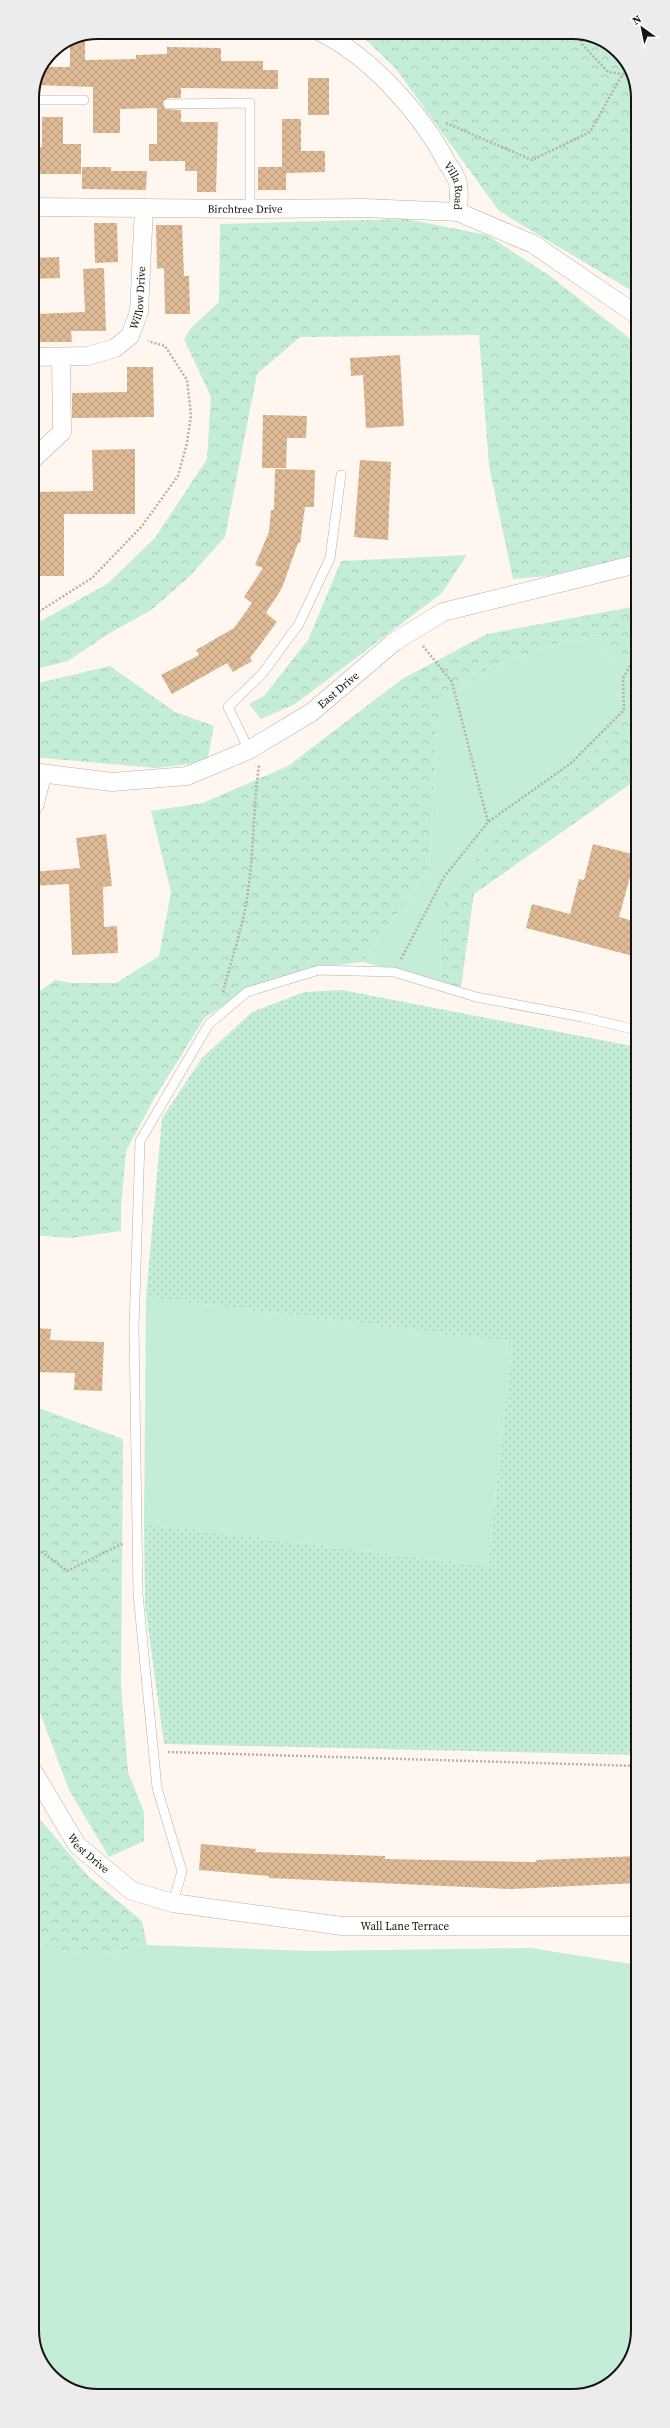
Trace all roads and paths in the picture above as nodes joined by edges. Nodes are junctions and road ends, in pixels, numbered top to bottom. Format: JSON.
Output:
{"nodes":[{"id":1,"x":333,"y":39,"type":"edge"},
{"id":2,"x":580,"y":40,"type":"edge"},
{"id":3,"x":622,"y":75,"type":"junction"},
{"id":4,"x":626,"y":75,"type":"edge"},
{"id":5,"x":39,"y":100,"type":"edge"},
{"id":6,"x":84,"y":100,"type":"dead end"},
{"id":7,"x":168,"y":104,"type":"dead end"},
{"id":8,"x":443,"y":122,"type":"dead end"},
{"id":9,"x":39,"y":207,"type":"edge"},
{"id":10,"x":144,"y":208,"type":"junction"},
{"id":11,"x":250,"y":209,"type":"junction"},
{"id":12,"x":458,"y":212,"type":"junction"},
{"id":13,"x":631,"y":310,"type":"edge"},
{"id":14,"x":130,"y":336,"type":"junction"},
{"id":15,"x":39,"y":357,"type":"edge"},
{"id":16,"x":61,"y":357,"type":"junction"},
{"id":17,"x":39,"y":453,"type":"edge"},
{"id":18,"x":341,"y":475,"type":"dead end"},
{"id":19,"x":631,"y":565,"type":"edge"},
{"id":20,"x":39,"y":612,"type":"edge"},
{"id":21,"x":411,"y":631,"type":"junction"},
{"id":22,"x":631,"y":664,"type":"edge"},
{"id":23,"x":256,"y":746,"type":"junction"},
{"id":24,"x":40,"y":773,"type":"edge"},
{"id":25,"x":39,"y":806,"type":"edge"},
{"id":26,"x":488,"y":822,"type":"junction"},
{"id":27,"x":394,"y":972,"type":"junction"},
{"id":28,"x":216,"y":1018,"type":"junction"},
{"id":29,"x":631,"y":1029,"type":"edge"},
{"id":30,"x":137,"y":1537,"type":"junction"},
{"id":31,"x":39,"y":1550,"type":"edge"},
{"id":32,"x":153,"y":1752,"type":"junction"},
{"id":33,"x":631,"y":1766,"type":"edge"},
{"id":34,"x":39,"y":1781,"type":"edge"},
{"id":35,"x":173,"y":1903,"type":"junction"},
{"id":36,"x":631,"y":1926,"type":"edge"}],
"edges":[{"from":1,"to":12,"type":"street","name":"Villa Road"},
{"from":2,"to":3,"type":"path"},
{"from":3,"to":4,"type":"path"},
{"from":3,"to":8,"type":"path"},
{"from":5,"to":6,"type":"lane"},
{"from":7,"to":11,"type":"lane"},
{"from":9,"to":10,"type":"street","name":"Birchtree Drive"},
{"from":10,"to":11,"type":"street","name":"Birchtree Drive"},
{"from":10,"to":14,"type":"street","name":"Willow Drive"},
{"from":11,"to":12,"type":"street","name":"Birchtree Drive"},
{"from":12,"to":13,"type":"street","name":"Villa Road"},
{"from":14,"to":16,"type":"street","name":"Willow Drive"},
{"from":14,"to":20,"type":"path"},
{"from":15,"to":16,"type":"street","name":"Willow Drive"},
{"from":16,"to":17,"type":"street"},
{"from":18,"to":23,"type":"lane"},
{"from":19,"to":21,"type":"street","name":"East Drive"},
{"from":21,"to":23,"type":"street","name":"East Drive"},
{"from":21,"to":26,"type":"path"},
{"from":22,"to":26,"type":"path"},
{"from":23,"to":24,"type":"street","name":"East Drive"},
{"from":23,"to":28,"type":"path"},
{"from":24,"to":25,"type":"lane"},
{"from":26,"to":27,"type":"path"},
{"from":27,"to":28,"type":"lane"},
{"from":27,"to":29,"type":"lane"},
{"from":28,"to":30,"type":"lane"},
{"from":30,"to":31,"type":"path"},
{"from":30,"to":32,"type":"lane"},
{"from":32,"to":33,"type":"path"},
{"from":32,"to":35,"type":"lane"},
{"from":34,"to":35,"type":"street","name":"West Drive"},
{"from":35,"to":36,"type":"street","name":"Wall Lane Terrace"}]}
